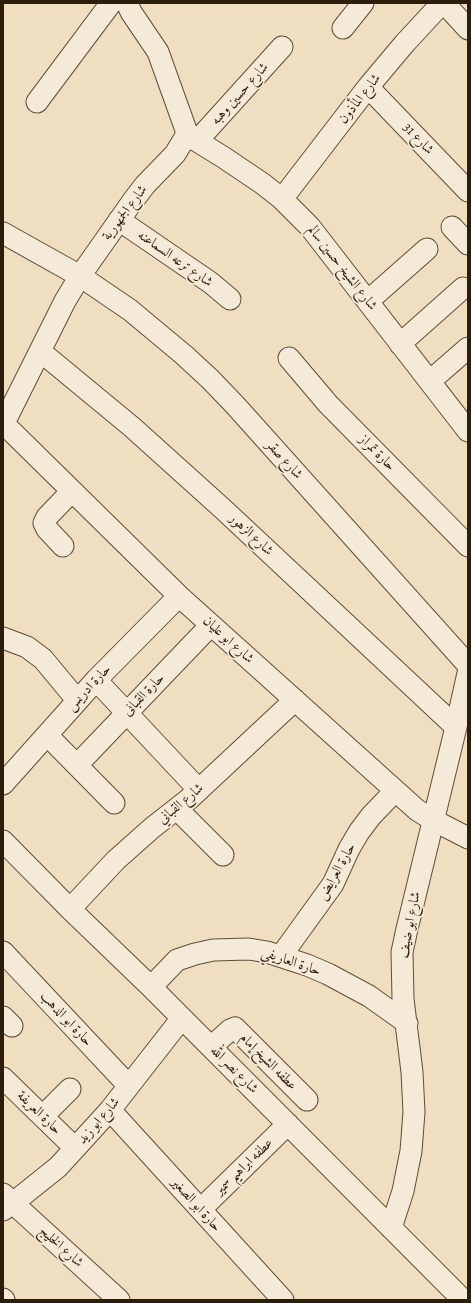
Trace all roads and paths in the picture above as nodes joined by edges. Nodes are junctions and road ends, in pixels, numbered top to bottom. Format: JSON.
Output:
{"nodes":[{"id":1,"x":111,"y":3,"type":"edge"},
{"id":2,"x":127,"y":3,"type":"edge"},
{"id":3,"x":363,"y":3,"type":"edge"},
{"id":4,"x":443,"y":3,"type":"edge"},
{"id":5,"x":343,"y":28,"type":"dead end"},
{"id":6,"x":468,"y":29,"type":"edge"},
{"id":7,"x":282,"y":47,"type":"dead end"},
{"id":8,"x":368,"y":87,"type":"junction"},
{"id":9,"x":37,"y":102,"type":"dead end"},
{"id":10,"x":192,"y":139,"type":"junction"},
{"id":11,"x":468,"y":191,"type":"edge"},
{"id":12,"x":282,"y":199,"type":"junction"},
{"id":13,"x":119,"y":220,"type":"junction"},
{"id":14,"x":452,"y":227,"type":"dead end"},
{"id":15,"x":3,"y":235,"type":"edge"},
{"id":16,"x":468,"y":244,"type":"edge"},
{"id":17,"x":427,"y":249,"type":"dead end"},
{"id":18,"x":80,"y":276,"type":"junction"},
{"id":19,"x":463,"y":288,"type":"dead end"},
{"id":20,"x":230,"y":299,"type":"dead end"},
{"id":21,"x":368,"y":301,"type":"junction"},
{"id":22,"x":400,"y":344,"type":"junction"},
{"id":23,"x":468,"y":348,"type":"edge"},
{"id":24,"x":40,"y":351,"type":"junction"},
{"id":25,"x":289,"y":358,"type":"dead end"},
{"id":26,"x":430,"y":381,"type":"junction"},
{"id":27,"x":9,"y":401,"type":"edge"},
{"id":28,"x":3,"y":425,"type":"edge"},
{"id":29,"x":468,"y":431,"type":"edge"},
{"id":30,"x":72,"y":491,"type":"junction"},
{"id":31,"x":63,"y":546,"type":"dead end"},
{"id":32,"x":468,"y":546,"type":"edge"},
{"id":33,"x":179,"y":596,"type":"junction"},
{"id":34,"x":211,"y":625,"type":"junction"},
{"id":35,"x":3,"y":638,"type":"edge"},
{"id":36,"x":468,"y":664,"type":"edge"},
{"id":37,"x":468,"y":673,"type":"edge"},
{"id":38,"x":96,"y":680,"type":"junction"},
{"id":39,"x":77,"y":700,"type":"junction"},
{"id":40,"x":294,"y":700,"type":"junction"},
{"id":41,"x":127,"y":713,"type":"junction"},
{"id":42,"x":456,"y":727,"type":"junction"},
{"id":43,"x":47,"y":735,"type":"junction"},
{"id":44,"x":77,"y":765,"type":"junction"},
{"id":45,"x":3,"y":784,"type":"edge"},
{"id":46,"x":199,"y":790,"type":"junction"},
{"id":47,"x":395,"y":791,"type":"junction"},
{"id":48,"x":114,"y":803,"type":"dead end"},
{"id":49,"x":177,"y":809,"type":"junction"},
{"id":50,"x":434,"y":820,"type":"junction"},
{"id":51,"x":468,"y":838,"type":"edge"},
{"id":52,"x":3,"y":841,"type":"edge"},
{"id":53,"x":223,"y":855,"type":"dead end"},
{"id":54,"x":70,"y":909,"type":"junction"},
{"id":55,"x":3,"y":952,"type":"edge"},
{"id":56,"x":281,"y":956,"type":"junction"},
{"id":57,"x":151,"y":987,"type":"junction"},
{"id":58,"x":182,"y":1018,"type":"junction"},
{"id":59,"x":407,"y":1023,"type":"junction"},
{"id":60,"x":211,"y":1047,"type":"junction"},
{"id":61,"x":3,"y":1078,"type":"edge"},
{"id":62,"x":128,"y":1085,"type":"junction"},
{"id":63,"x":70,"y":1089,"type":"dead end"},
{"id":64,"x":307,"y":1100,"type":"dead end"},
{"id":65,"x":110,"y":1110,"type":"junction"},
{"id":66,"x":43,"y":1116,"type":"junction"},
{"id":67,"x":288,"y":1124,"type":"junction"},
{"id":68,"x":75,"y":1148,"type":"junction"},
{"id":69,"x":6,"y":1202,"type":"edge"},
{"id":70,"x":201,"y":1210,"type":"junction"},
{"id":71,"x":391,"y":1228,"type":"junction"},
{"id":72,"x":119,"y":1300,"type":"edge"},
{"id":73,"x":283,"y":1300,"type":"edge"},
{"id":74,"x":463,"y":1300,"type":"edge"}],
"edges":[{"from":1,"to":9,"type":"street"},
{"from":2,"to":10,"type":"street"},
{"from":3,"to":5,"type":"street"},
{"from":4,"to":6,"type":"street"},
{"from":4,"to":8,"type":"street","name":"شارع المأذون"},
{"from":7,"to":10,"type":"street","name":"شارع حسين وهبه"},
{"from":8,"to":11,"type":"street","name":"شارع 31"},
{"from":8,"to":12,"type":"street","name":"شارع المأذون"},
{"from":10,"to":12,"type":"street","name":"شارع الشيخ حسين سالم"},
{"from":10,"to":13,"type":"street","name":"شارع الجمهورية"},
{"from":12,"to":21,"type":"street","name":"شارع الشيخ حسين سالم"},
{"from":13,"to":18,"type":"street","name":"شارع الجمهورية"},
{"from":13,"to":20,"type":"street","name":"شارع ترعه السماعنه"},
{"from":14,"to":16,"type":"street"},
{"from":15,"to":18,"type":"street","name":"شارع صقر"},
{"from":17,"to":21,"type":"street"},
{"from":18,"to":24,"type":"street","name":"شارع الجمهورية"},
{"from":18,"to":36,"type":"street","name":"شارع صقر"},
{"from":19,"to":22,"type":"street"},
{"from":21,"to":22,"type":"street","name":"شارع الشيخ حسين سالم"},
{"from":22,"to":26,"type":"street","name":"شارع الشيخ حسين سالم"},
{"from":23,"to":26,"type":"street"},
{"from":24,"to":27,"type":"street","name":"شارع الجمهورية"},
{"from":24,"to":42,"type":"street","name":"شارع الزهور"},
{"from":25,"to":32,"type":"street","name":"حارة تمراز"},
{"from":26,"to":29,"type":"street","name":"شارع الشيخ حسين سالم"},
{"from":27,"to":28,"type":"street","name":"شارع الجمهورية"},
{"from":28,"to":30,"type":"street","name":"شارع ابو عليان"},
{"from":30,"to":31,"type":"street"},
{"from":30,"to":33,"type":"street","name":"شارع ابو عليان"},
{"from":33,"to":34,"type":"street","name":"شارع ابو عليان"},
{"from":33,"to":38,"type":"street","name":"حارة ادريس"},
{"from":34,"to":40,"type":"street","name":"شارع ابو عليان"},
{"from":34,"to":41,"type":"street","name":"حارة القبانى"},
{"from":35,"to":39,"type":"street"},
{"from":37,"to":42,"type":"street","name":"شارع ابو ضيف"},
{"from":38,"to":39,"type":"street","name":"حارة ادريس"},
{"from":38,"to":41,"type":"street"},
{"from":39,"to":43,"type":"street","name":"حارة ادريس"},
{"from":40,"to":46,"type":"street","name":"شارع القباني"},
{"from":40,"to":47,"type":"street","name":"شارع ابو عليان"},
{"from":41,"to":44,"type":"street","name":"حارة القبانى"},
{"from":41,"to":46,"type":"street"},
{"from":42,"to":50,"type":"street","name":"شارع ابو ضيف"},
{"from":43,"to":44,"type":"street"},
{"from":43,"to":45,"type":"street","name":"حارة ادريس"},
{"from":44,"to":48,"type":"street"},
{"from":46,"to":49,"type":"street","name":"شارع القباني"},
{"from":47,"to":50,"type":"street","name":"شارع ابو عليان"},
{"from":47,"to":56,"type":"street","name":"حارة العرايض"},
{"from":49,"to":53,"type":"street"},
{"from":49,"to":54,"type":"street","name":"شارع القباني"},
{"from":50,"to":51,"type":"street","name":"شارع ابو عليان"},
{"from":50,"to":59,"type":"street","name":"شارع ابو ضيف"},
{"from":52,"to":54,"type":"street","name":"شارع نصر الله"},
{"from":54,"to":57,"type":"street","name":"شارع نصر الله"},
{"from":55,"to":62,"type":"street","name":"حارة ابو الدهب"},
{"from":56,"to":57,"type":"street","name":"حارة العاريفي"},
{"from":56,"to":59,"type":"street","name":"حارة العاريفي"},
{"from":57,"to":58,"type":"street","name":"شارع نصر الله"},
{"from":58,"to":60,"type":"street","name":"شارع نصر الله"},
{"from":58,"to":62,"type":"street","name":"شارع ابو زيد"},
{"from":59,"to":71,"type":"street","name":"شارع ابو ضيف"},
{"from":60,"to":64,"type":"street","name":"عطفه الشيخ إمام"},
{"from":60,"to":67,"type":"street","name":"شارع نصر الله"},
{"from":61,"to":66,"type":"street","name":"حارة العريفة"},
{"from":62,"to":65,"type":"street","name":"شارع ابو زيد"},
{"from":63,"to":66,"type":"street"},
{"from":65,"to":68,"type":"street","name":"شارع ابو زيد"},
{"from":65,"to":70,"type":"street","name":"حارة ابو الصغير"},
{"from":66,"to":68,"type":"street","name":"حارة العريفة"},
{"from":67,"to":70,"type":"street","name":"عطفه ابراهيم سمير"},
{"from":67,"to":71,"type":"street","name":"شارع نصر الله"},
{"from":68,"to":69,"type":"street","name":"شارع ابو زيد"},
{"from":69,"to":72,"type":"street","name":"شارع الخليج"},
{"from":70,"to":73,"type":"street","name":"حارة ابو الصغير"},
{"from":71,"to":74,"type":"street","name":"شارع نصر الله"}]}
